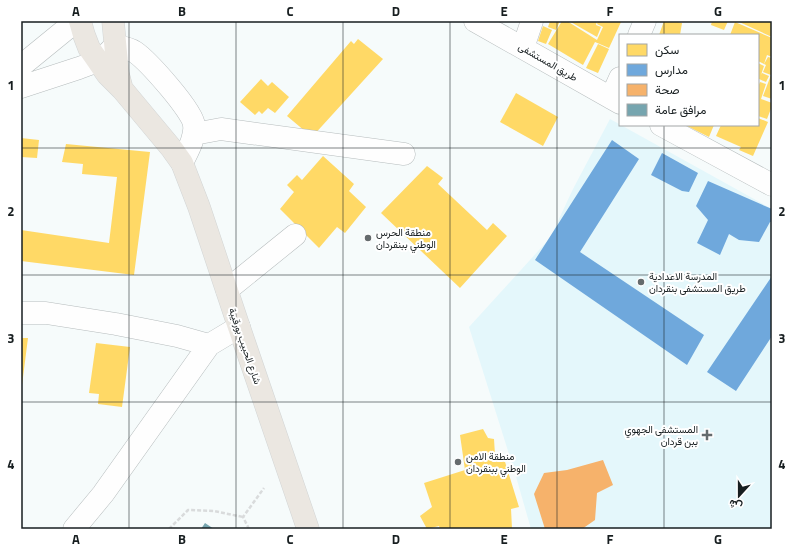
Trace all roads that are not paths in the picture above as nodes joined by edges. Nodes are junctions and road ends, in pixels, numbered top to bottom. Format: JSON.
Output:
{"nodes":[{"id":1,"x":80,"y":21,"type":"edge"},
{"id":2,"x":113,"y":21,"type":"edge"},
{"id":3,"x":475,"y":21,"type":"edge"},
{"id":4,"x":532,"y":21,"type":"edge"},
{"id":5,"x":645,"y":21,"type":"edge"},
{"id":6,"x":639,"y":34,"type":"edge"},
{"id":7,"x":115,"y":46,"type":"junction"},
{"id":8,"x":523,"y":48,"type":"junction"},
{"id":9,"x":98,"y":61,"type":"junction"},
{"id":10,"x":21,"y":66,"type":"edge"},
{"id":11,"x":619,"y":84,"type":"edge"},
{"id":12,"x":21,"y":87,"type":"edge"},
{"id":13,"x":122,"y":90,"type":"junction"},
{"id":14,"x":616,"y":101,"type":"edge"},
{"id":15,"x":663,"y":126,"type":"edge"},
{"id":16,"x":194,"y":134,"type":"junction"},
{"id":17,"x":404,"y":154,"type":"dead end"},
{"id":18,"x":182,"y":163,"type":"junction"},
{"id":19,"x":772,"y":185,"type":"edge"},
{"id":20,"x":295,"y":235,"type":"dead end"},
{"id":21,"x":226,"y":290,"type":"junction"},
{"id":22,"x":21,"y":313,"type":"edge"},
{"id":23,"x":239,"y":327,"type":"junction"},
{"id":24,"x":209,"y":345,"type":"junction"},
{"id":25,"x":74,"y":529,"type":"edge"},
{"id":26,"x":308,"y":529,"type":"edge"}],
"edges":[{"from":1,"to":9,"type":"main road","name":"شارع الحبيب بورقيبة"},
{"from":1,"to":10,"type":"street"},
{"from":2,"to":7,"type":"main road","name":"شارع الحبيب بورقيبة"},
{"from":3,"to":8,"type":"street","name":"طريق المستشفى"},
{"from":4,"to":8,"type":"street"},
{"from":5,"to":6,"type":"street"},
{"from":7,"to":9,"type":"street"},
{"from":7,"to":13,"type":"main road","name":"شارع الحبيب بورقيبة"},
{"from":7,"to":16,"type":"street"},
{"from":8,"to":14,"type":"street","name":"طريق المستشفى"},
{"from":9,"to":12,"type":"street"},
{"from":9,"to":13,"type":"main road","name":"شارع الحبيب بورقيبة"},
{"from":11,"to":14,"type":"street"},
{"from":13,"to":18,"type":"main road","name":"شارع الحبيب بورقيبة"},
{"from":15,"to":19,"type":"street"},
{"from":16,"to":17,"type":"street"},
{"from":16,"to":18,"type":"street"},
{"from":18,"to":21,"type":"main road","name":"شارع الحبيب بورقيبة"},
{"from":20,"to":21,"type":"street"},
{"from":21,"to":23,"type":"main road","name":"شارع الحبيب بورقيبة"},
{"from":22,"to":24,"type":"street"},
{"from":23,"to":24,"type":"street"},
{"from":23,"to":26,"type":"main road","name":"شارع الحبيب بورقيبة"},
{"from":24,"to":25,"type":"street"}]}
